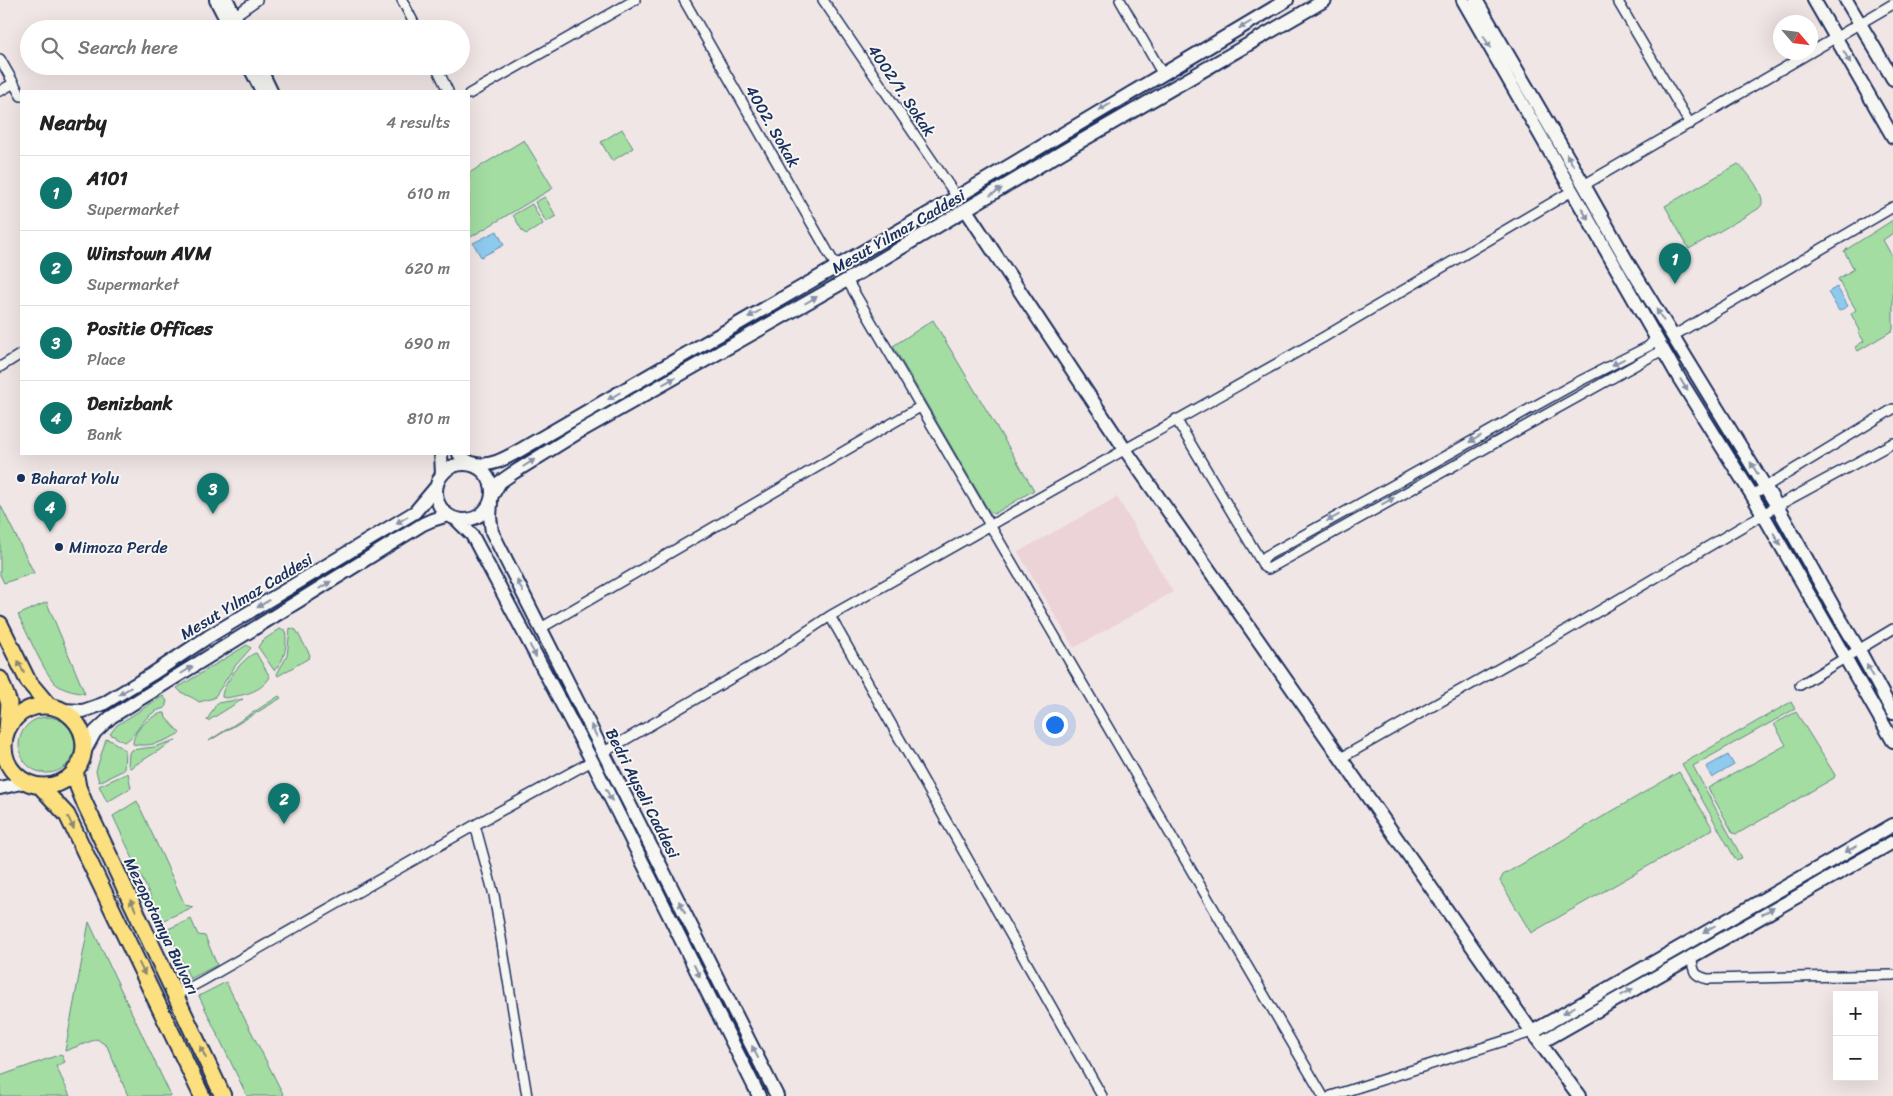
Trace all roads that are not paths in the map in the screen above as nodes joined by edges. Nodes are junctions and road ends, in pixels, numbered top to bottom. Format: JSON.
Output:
{"nodes":[{"id":1,"x":216,"y":0,"type":"edge"},
{"id":2,"x":227,"y":0,"type":"edge"},
{"id":3,"x":257,"y":0,"type":"edge"},
{"id":4,"x":402,"y":0,"type":"edge"},
{"id":5,"x":635,"y":0,"type":"edge"},
{"id":6,"x":684,"y":0,"type":"edge"},
{"id":7,"x":823,"y":0,"type":"edge"},
{"id":8,"x":1120,"y":0,"type":"edge"},
{"id":9,"x":1287,"y":0,"type":"edge"},
{"id":10,"x":1325,"y":0,"type":"edge"},
{"id":11,"x":1463,"y":0,"type":"edge"},
{"id":12,"x":1476,"y":0,"type":"edge"},
{"id":13,"x":1617,"y":0,"type":"edge"},
{"id":14,"x":1814,"y":0,"type":"edge"},
{"id":15,"x":1846,"y":0,"type":"edge"},
{"id":16,"x":1893,"y":4,"type":"edge"},
{"id":17,"x":231,"y":20,"type":"edge"},
{"id":18,"x":232,"y":20,"type":"edge"},
{"id":19,"x":235,"y":20,"type":"edge"},
{"id":20,"x":412,"y":20,"type":"edge"},
{"id":21,"x":1860,"y":23,"type":"junction"},
{"id":22,"x":1836,"y":38,"type":"junction"},
{"id":23,"x":0,"y":59,"type":"edge"},
{"id":24,"x":1162,"y":73,"type":"junction"},
{"id":25,"x":254,"y":75,"type":"edge"},
{"id":26,"x":263,"y":75,"type":"edge"},
{"id":27,"x":440,"y":75,"type":"edge"},
{"id":28,"x":1893,"y":79,"type":"edge"},
{"id":29,"x":14,"y":83,"type":"junction"},
{"id":30,"x":261,"y":90,"type":"edge"},
{"id":31,"x":271,"y":90,"type":"edge"},
{"id":32,"x":448,"y":90,"type":"edge"},
{"id":33,"x":0,"y":91,"type":"edge"},
{"id":34,"x":470,"y":93,"type":"edge"},
{"id":35,"x":20,"y":94,"type":"edge"},
{"id":36,"x":1690,"y":124,"type":"junction"},
{"id":37,"x":1893,"y":137,"type":"edge"},
{"id":38,"x":1584,"y":185,"type":"junction"},
{"id":39,"x":1572,"y":192,"type":"junction"},
{"id":40,"x":957,"y":197,"type":"junction"},
{"id":41,"x":1893,"y":208,"type":"edge"},
{"id":42,"x":966,"y":210,"type":"junction"},
{"id":43,"x":836,"y":266,"type":"junction"},
{"id":44,"x":847,"y":280,"type":"junction"},
{"id":45,"x":1654,"y":334,"type":"junction"},
{"id":46,"x":1673,"y":336,"type":"junction"},
{"id":47,"x":20,"y":355,"type":"edge"},
{"id":48,"x":1666,"y":356,"type":"junction"},
{"id":49,"x":0,"y":367,"type":"edge"},
{"id":50,"x":920,"y":407,"type":"junction"},
{"id":51,"x":1893,"y":409,"type":"edge"},
{"id":52,"x":1176,"y":419,"type":"junction"},
{"id":53,"x":1893,"y":443,"type":"edge"},
{"id":54,"x":1124,"y":448,"type":"junction"},
{"id":55,"x":441,"y":455,"type":"edge"},
{"id":56,"x":460,"y":455,"type":"edge"},
{"id":57,"x":472,"y":464,"type":"junction"},
{"id":58,"x":442,"y":474,"type":"junction"},
{"id":59,"x":436,"y":487,"type":"junction"},
{"id":60,"x":1766,"y":487,"type":"junction"},
{"id":61,"x":1752,"y":495,"type":"junction"},
{"id":62,"x":492,"y":498,"type":"junction"},
{"id":63,"x":1778,"y":506,"type":"junction"},
{"id":64,"x":1764,"y":515,"type":"junction"},
{"id":65,"x":452,"y":517,"type":"junction"},
{"id":66,"x":990,"y":527,"type":"junction"},
{"id":67,"x":1262,"y":563,"type":"junction"},
{"id":68,"x":830,"y":616,"type":"junction"},
{"id":69,"x":0,"y":624,"type":"edge"},
{"id":70,"x":541,"y":628,"type":"junction"},
{"id":71,"x":1893,"y":630,"type":"edge"},
{"id":72,"x":1860,"y":650,"type":"junction"},
{"id":73,"x":1847,"y":658,"type":"junction"},
{"id":74,"x":0,"y":679,"type":"edge"},
{"id":75,"x":1800,"y":685,"type":"dead end"},
{"id":76,"x":55,"y":708,"type":"junction"},
{"id":77,"x":1893,"y":713,"type":"edge"},
{"id":78,"x":1893,"y":741,"type":"edge"},
{"id":79,"x":4,"y":743,"type":"edge"},
{"id":80,"x":604,"y":752,"type":"junction"},
{"id":81,"x":83,"y":754,"type":"junction"},
{"id":82,"x":1341,"y":758,"type":"junction"},
{"id":83,"x":592,"y":761,"type":"junction"},
{"id":84,"x":75,"y":770,"type":"junction"},
{"id":85,"x":25,"y":782,"type":"junction"},
{"id":86,"x":40,"y":786,"type":"junction"},
{"id":87,"x":0,"y":788,"type":"edge"},
{"id":88,"x":475,"y":825,"type":"junction"},
{"id":89,"x":1893,"y":825,"type":"edge"},
{"id":90,"x":1893,"y":842,"type":"edge"},
{"id":91,"x":1692,"y":955,"type":"junction"},
{"id":92,"x":1893,"y":975,"type":"edge"},
{"id":93,"x":176,"y":995,"type":"junction"},
{"id":94,"x":1532,"y":1032,"type":"junction"},
{"id":95,"x":1540,"y":1043,"type":"junction"},
{"id":96,"x":202,"y":1096,"type":"edge"},
{"id":97,"x":224,"y":1096,"type":"edge"},
{"id":98,"x":527,"y":1096,"type":"edge"},
{"id":99,"x":759,"y":1096,"type":"edge"},
{"id":100,"x":777,"y":1096,"type":"edge"},
{"id":101,"x":1102,"y":1096,"type":"edge"},
{"id":102,"x":1323,"y":1096,"type":"edge"},
{"id":103,"x":1331,"y":1096,"type":"edge"},
{"id":104,"x":1579,"y":1096,"type":"edge"}],
"edges":[{"from":1,"to":17,"type":"main road"},
{"from":2,"to":18,"type":"main road"},
{"from":3,"to":19,"type":"street"},
{"from":4,"to":20,"type":"street"},
{"from":5,"to":34,"type":"street"},
{"from":6,"to":43,"type":"street","name":"4002. Sokak"},
{"from":7,"to":40,"type":"street","name":"4002/1. Sokak"},
{"from":8,"to":24,"type":"street"},
{"from":9,"to":24,"type":"main road","name":"Mesut Yılmaz Caddesi","one_way":true},
{"from":42,"to":10,"type":"main road","name":"Mesut Yılmaz Caddesi","one_way":true},
{"from":11,"to":39,"type":"main road","one_way":true},
{"from":38,"to":12,"type":"main road","one_way":true},
{"from":13,"to":36,"type":"street"},
{"from":14,"to":22,"type":"main road"},
{"from":15,"to":21,"type":"main road"},
{"from":16,"to":21,"type":"street"},
{"from":21,"to":22,"type":"street"},
{"from":21,"to":28,"type":"main road"},
{"from":22,"to":36,"type":"street"},
{"from":22,"to":37,"type":"main road","one_way":true},
{"from":23,"to":29,"type":"street"},
{"from":24,"to":40,"type":"main road","name":"Mesut Yılmaz Caddesi","one_way":true},
{"from":25,"to":30,"type":"main road"},
{"from":26,"to":31,"type":"main road"},
{"from":27,"to":32,"type":"street"},
{"from":29,"to":33,"type":"street"},
{"from":29,"to":35,"type":"street"},
{"from":36,"to":38,"type":"street"},
{"from":46,"to":38,"type":"main road","one_way":true},
{"from":39,"to":45,"type":"main road","one_way":true},
{"from":39,"to":52,"type":"street"},
{"from":40,"to":43,"type":"main road","name":"Mesut Yılmaz Caddesi"},
{"from":41,"to":46,"type":"street"},
{"from":42,"to":44,"type":"main road","name":"Mesut Yılmaz Caddesi"},
{"from":42,"to":54,"type":"main road"},
{"from":43,"to":57,"type":"main road","name":"Mesut Yılmaz Caddesi","one_way":true},
{"from":44,"to":50,"type":"street"},
{"from":62,"to":44,"type":"main road","name":"Mesut Yılmaz Caddesi","one_way":true},
{"from":45,"to":48,"type":"main road"},
{"from":45,"to":67,"type":"street","one_way":true},
{"from":60,"to":46,"type":"main road","one_way":true},
{"from":47,"to":49,"type":"street"},
{"from":48,"to":61,"type":"main road","one_way":true},
{"from":67,"to":48,"type":"street","one_way":true},
{"from":50,"to":66,"type":"street"},
{"from":50,"to":70,"type":"street"},
{"from":51,"to":60,"type":"street"},
{"from":52,"to":54,"type":"street"},
{"from":52,"to":67,"type":"street"},
{"from":53,"to":63,"type":"street"},
{"from":54,"to":66,"type":"street"},
{"from":54,"to":82,"type":"main road"},
{"from":55,"to":58,"type":"main road"},
{"from":56,"to":57,"type":"main road"},
{"from":57,"to":58,"type":"main road"},
{"from":57,"to":62,"type":"main road"},
{"from":58,"to":59,"type":"main road"},
{"from":59,"to":65,"type":"main road"},
{"from":59,"to":76,"type":"main road","name":"Mesut Yılmaz Caddesi","one_way":true},
{"from":60,"to":61,"type":"street"},
{"from":60,"to":63,"type":"main road"},
{"from":61,"to":64,"type":"main road"},
{"from":62,"to":65,"type":"main road"},
{"from":70,"to":62,"type":"main road","name":"Bedri Ayseli Caddesi","one_way":true},
{"from":63,"to":64,"type":"street"},
{"from":63,"to":72,"type":"main road"},
{"from":64,"to":73,"type":"main road","one_way":true},
{"from":64,"to":82,"type":"street"},
{"from":81,"to":65,"type":"main road","name":"Mesut Yılmaz Caddesi","one_way":true},
{"from":65,"to":83,"type":"main road","name":"Bedri Ayseli Caddesi","one_way":true},
{"from":66,"to":68,"type":"street"},
{"from":66,"to":102,"type":"street"},
{"from":68,"to":80,"type":"street"},
{"from":68,"to":101,"type":"street"},
{"from":76,"to":69,"type":"main road","one_way":true},
{"from":80,"to":70,"type":"main road","name":"Bedri Ayseli Caddesi","one_way":true},
{"from":71,"to":72,"type":"street"},
{"from":72,"to":73,"type":"street"},
{"from":77,"to":72,"type":"main road","one_way":true},
{"from":73,"to":75,"type":"street"},
{"from":73,"to":78,"type":"main road"},
{"from":74,"to":79,"type":"main road"},
{"from":76,"to":79,"type":"main road"},
{"from":76,"to":81,"type":"main road"},
{"from":79,"to":85,"type":"main road"},
{"from":100,"to":80,"type":"main road","name":"Bedri Ayseli Caddesi","one_way":true},
{"from":81,"to":84,"type":"main road"},
{"from":82,"to":94,"type":"main road"},
{"from":83,"to":88,"type":"street"},
{"from":83,"to":99,"type":"main road","name":"Bedri Ayseli Caddesi","one_way":true},
{"from":84,"to":86,"type":"main road"},
{"from":93,"to":84,"type":"main road","name":"Mezopotamya Bulvarı","one_way":true},
{"from":85,"to":86,"type":"main road"},
{"from":85,"to":87,"type":"main road"},
{"from":86,"to":96,"type":"main road","one_way":true},
{"from":88,"to":93,"type":"street"},
{"from":88,"to":98,"type":"street"},
{"from":89,"to":94,"type":"main road","one_way":true},
{"from":91,"to":90,"type":"main road","one_way":true},
{"from":91,"to":92,"type":"street"},
{"from":95,"to":91,"type":"main road","one_way":true},
{"from":97,"to":93,"type":"main road","name":"Mezopotamya Bulvarı","one_way":true},
{"from":94,"to":95,"type":"main road"},
{"from":94,"to":103,"type":"street"},
{"from":95,"to":104,"type":"main road"}]}
